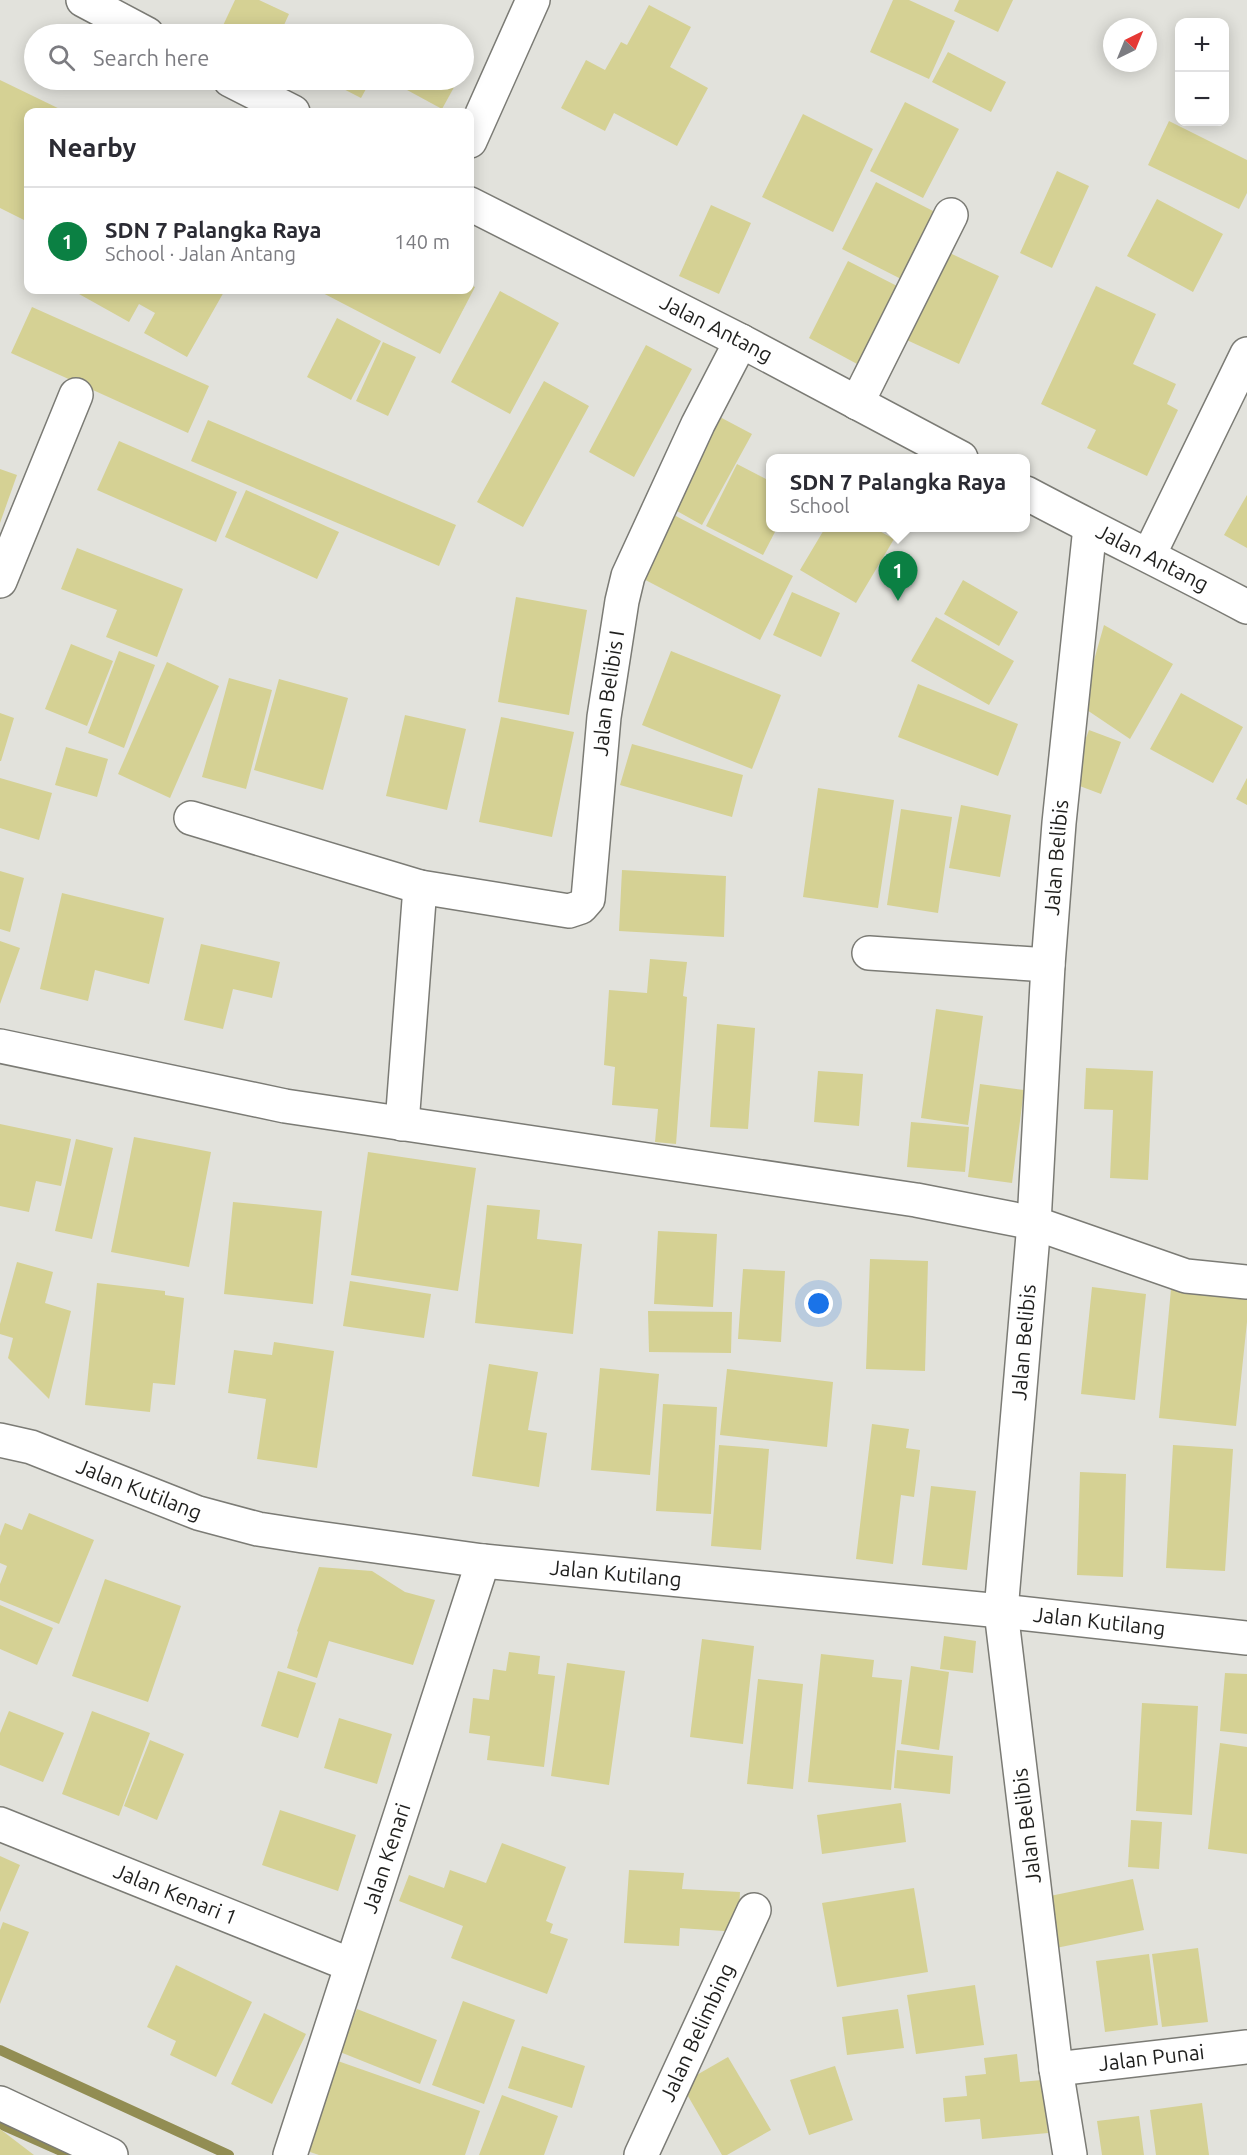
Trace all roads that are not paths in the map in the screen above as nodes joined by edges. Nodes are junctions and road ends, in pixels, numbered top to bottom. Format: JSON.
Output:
{"nodes":[{"id":1,"x":83,"y":0,"type":"edge"},
{"id":2,"x":533,"y":0,"type":"edge"},
{"id":3,"x":128,"y":24,"type":"edge"},
{"id":4,"x":250,"y":90,"type":"edge"},
{"id":5,"x":285,"y":108,"type":"edge"},
{"id":6,"x":474,"y":132,"type":"edge"},
{"id":7,"x":474,"y":206,"type":"edge"},
{"id":8,"x":951,"y":215,"type":"dead end"},
{"id":9,"x":741,"y":341,"type":"junction"},
{"id":10,"x":1247,"y":354,"type":"edge"},
{"id":11,"x":76,"y":395,"type":"dead end"},
{"id":12,"x":857,"y":404,"type":"junction"},
{"id":13,"x":952,"y":454,"type":"edge"},
{"id":14,"x":1030,"y":495,"type":"edge"},
{"id":15,"x":1090,"y":527,"type":"junction"},
{"id":16,"x":1149,"y":555,"type":"junction"},
{"id":17,"x":0,"y":581,"type":"edge"},
{"id":18,"x":1247,"y":608,"type":"edge"},
{"id":19,"x":191,"y":818,"type":"dead end"},
{"id":20,"x":420,"y":887,"type":"junction"},
{"id":21,"x":868,"y":953,"type":"dead end"},
{"id":22,"x":1048,"y":965,"type":"junction"},
{"id":23,"x":0,"y":1046,"type":"edge"},
{"id":24,"x":402,"y":1124,"type":"junction"},
{"id":25,"x":1034,"y":1223,"type":"junction"},
{"id":26,"x":1247,"y":1282,"type":"edge"},
{"id":27,"x":0,"y":1440,"type":"edge"},
{"id":28,"x":483,"y":1561,"type":"junction"},
{"id":29,"x":1001,"y":1611,"type":"junction"},
{"id":30,"x":1247,"y":1638,"type":"edge"},
{"id":31,"x":0,"y":1824,"type":"edge"},
{"id":32,"x":754,"y":1910,"type":"dead end"},
{"id":33,"x":351,"y":1965,"type":"junction"},
{"id":34,"x":1247,"y":2047,"type":"edge"},
{"id":35,"x":1056,"y":2069,"type":"junction"},
{"id":36,"x":0,"y":2103,"type":"edge"},
{"id":37,"x":111,"y":2155,"type":"edge"},
{"id":38,"x":290,"y":2155,"type":"edge"},
{"id":39,"x":640,"y":2155,"type":"edge"},
{"id":40,"x":1070,"y":2155,"type":"edge"}],
"edges":[{"from":1,"to":3,"type":"street"},
{"from":2,"to":6,"type":"street"},
{"from":4,"to":5,"type":"street"},
{"from":7,"to":9,"type":"street","name":"Jalan Antang"},
{"from":8,"to":12,"type":"street"},
{"from":9,"to":12,"type":"street","name":"Jalan Antang"},
{"from":9,"to":20,"type":"street","name":"Jalan Belibis I"},
{"from":10,"to":16,"type":"street"},
{"from":11,"to":17,"type":"street"},
{"from":12,"to":13,"type":"street","name":"Jalan Antang"},
{"from":14,"to":15,"type":"street","name":"Jalan Antang"},
{"from":15,"to":16,"type":"street","name":"Jalan Antang"},
{"from":15,"to":22,"type":"street","name":"Jalan Belibis"},
{"from":16,"to":18,"type":"street","name":"Jalan Antang"},
{"from":19,"to":20,"type":"street","name":"Jalan Belibis I"},
{"from":20,"to":24,"type":"street"},
{"from":21,"to":22,"type":"street"},
{"from":22,"to":25,"type":"street","name":"Jalan Belibis"},
{"from":23,"to":24,"type":"street"},
{"from":24,"to":25,"type":"street"},
{"from":25,"to":26,"type":"street"},
{"from":25,"to":29,"type":"street","name":"Jalan Belibis"},
{"from":27,"to":28,"type":"street","name":"Jalan Kutilang"},
{"from":28,"to":29,"type":"street","name":"Jalan Kutilang"},
{"from":28,"to":33,"type":"street","name":"Jalan Kenari"},
{"from":29,"to":30,"type":"street","name":"Jalan Kutilang"},
{"from":29,"to":35,"type":"street","name":"Jalan Belibis"},
{"from":31,"to":33,"type":"street","name":"Jalan Kenari 1"},
{"from":32,"to":39,"type":"street","name":"Jalan Belimbing"},
{"from":33,"to":38,"type":"street","name":"Jalan Kenari"},
{"from":34,"to":35,"type":"street","name":"Jalan Punai"},
{"from":35,"to":40,"type":"street","name":"Jalan Belibis"},
{"from":36,"to":37,"type":"street"}]}
